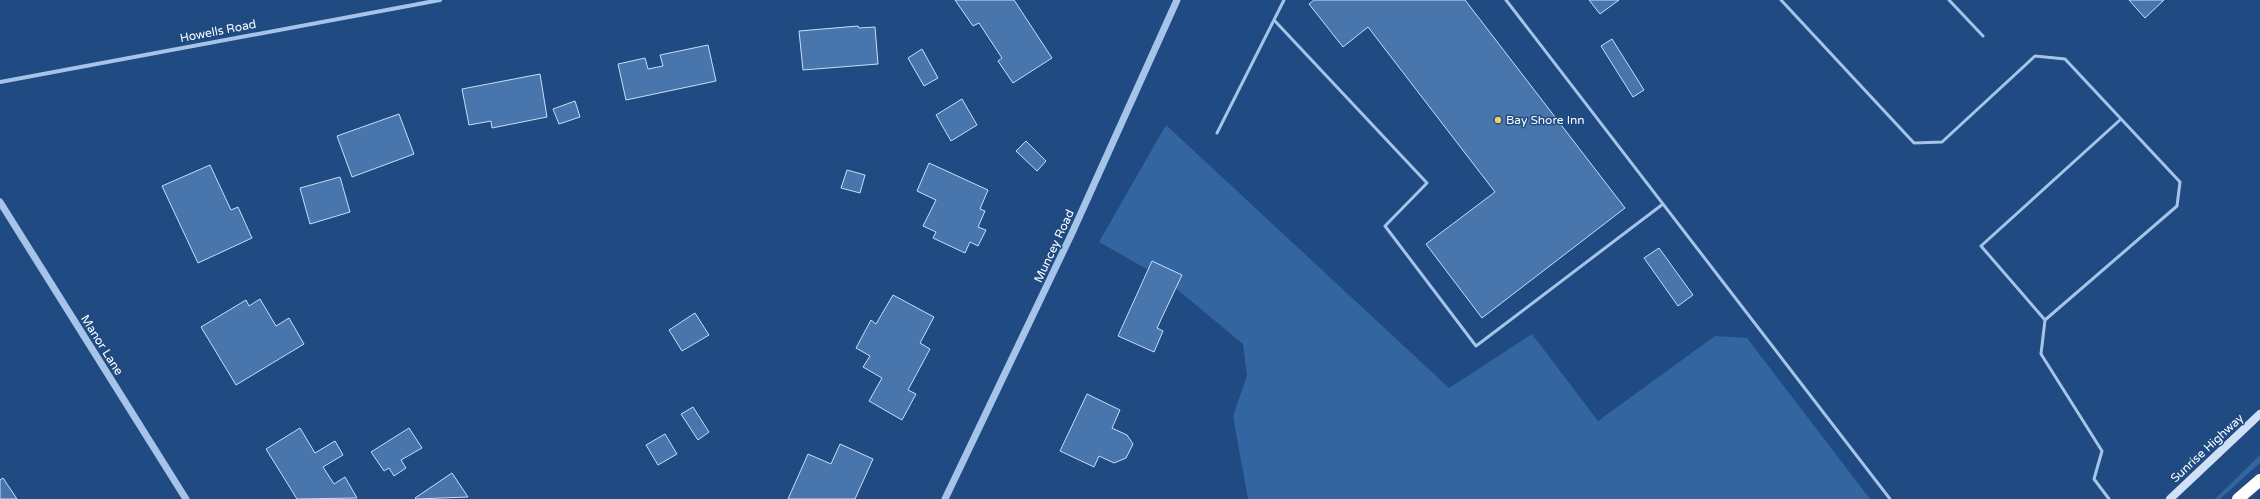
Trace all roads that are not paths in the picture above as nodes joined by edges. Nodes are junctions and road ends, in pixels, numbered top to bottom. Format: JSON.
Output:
{"nodes":[{"id":1,"x":440,"y":0,"type":"edge"},
{"id":2,"x":1177,"y":0,"type":"edge"},
{"id":3,"x":1284,"y":0,"type":"edge"},
{"id":4,"x":1506,"y":0,"type":"edge"},
{"id":5,"x":1781,"y":0,"type":"edge"},
{"id":6,"x":1949,"y":0,"type":"edge"},
{"id":7,"x":1274,"y":20,"type":"junction"},
{"id":8,"x":1983,"y":36,"type":"dead end"},
{"id":9,"x":0,"y":82,"type":"edge"},
{"id":10,"x":2121,"y":119,"type":"junction"},
{"id":11,"x":1217,"y":133,"type":"dead end"},
{"id":12,"x":0,"y":202,"type":"edge"},
{"id":13,"x":1663,"y":204,"type":"junction"},
{"id":14,"x":2045,"y":320,"type":"junction"},
{"id":15,"x":2260,"y":414,"type":"edge"},
{"id":16,"x":2260,"y":480,"type":"edge"},
{"id":17,"x":186,"y":499,"type":"edge"},
{"id":18,"x":945,"y":499,"type":"edge"},
{"id":19,"x":1890,"y":499,"type":"edge"},
{"id":20,"x":2109,"y":499,"type":"edge"},
{"id":21,"x":2170,"y":499,"type":"edge"},
{"id":22,"x":2238,"y":499,"type":"edge"}],
"edges":[{"from":1,"to":9,"type":"street","name":"Howells Road"},
{"from":2,"to":18,"type":"street","name":"Muncey Road"},
{"from":3,"to":7,"type":"lane"},
{"from":4,"to":13,"type":"lane"},
{"from":5,"to":10,"type":"lane"},
{"from":6,"to":8,"type":"lane"},
{"from":7,"to":11,"type":"lane"},
{"from":7,"to":13,"type":"lane"},
{"from":10,"to":14,"type":"lane"},
{"from":10,"to":14,"type":"lane"},
{"from":12,"to":17,"type":"street","name":"Manor Lane"},
{"from":13,"to":19,"type":"lane"},
{"from":14,"to":20,"type":"lane"},
{"from":15,"to":21,"type":"main road","name":"Sunrise Highway"},
{"from":16,"to":22,"type":"highway"}]}
